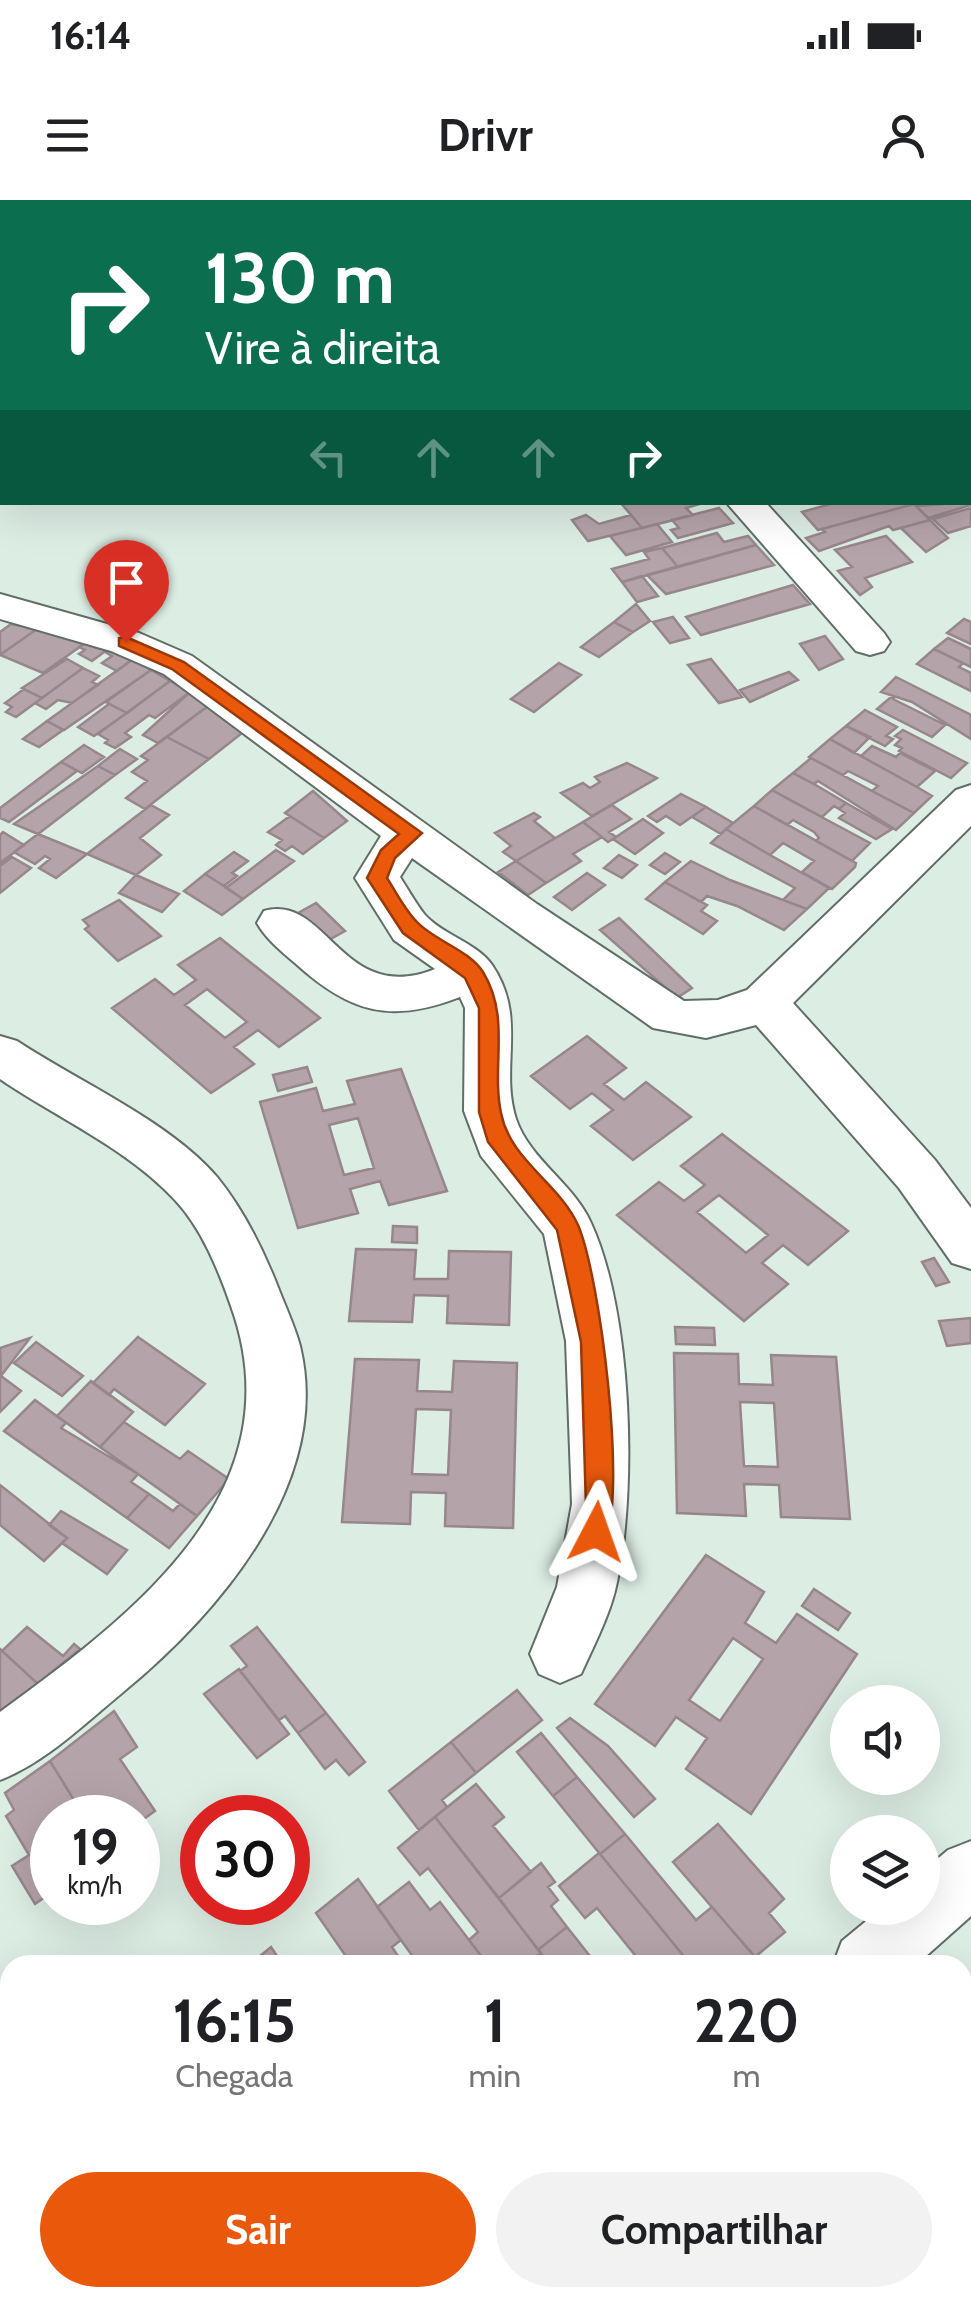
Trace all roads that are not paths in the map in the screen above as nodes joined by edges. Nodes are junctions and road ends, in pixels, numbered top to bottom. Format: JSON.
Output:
{"nodes":[{"id":1,"x":747,"y":505,"type":"edge"},
{"id":2,"x":0,"y":606,"type":"edge"},
{"id":3,"x":870,"y":642,"type":"dead end"},
{"id":4,"x":971,"y":800,"type":"edge"},
{"id":5,"x":412,"y":833,"type":"junction"},
{"id":6,"x":280,"y":923,"type":"dead end"},
{"id":7,"x":473,"y":973,"type":"junction"},
{"id":8,"x":764,"y":1002,"type":"junction"},
{"id":9,"x":4,"y":1057,"type":"edge"},
{"id":10,"x":971,"y":1248,"type":"edge"},
{"id":11,"x":560,"y":1654,"type":"dead end"},
{"id":12,"x":0,"y":1750,"type":"edge"},
{"id":13,"x":971,"y":1873,"type":"edge"},
{"id":14,"x":877,"y":1955,"type":"edge"}],
"edges":[{"from":1,"to":3,"type":"street"},
{"from":2,"to":5,"type":"street"},
{"from":4,"to":8,"type":"street"},
{"from":5,"to":7,"type":"street"},
{"from":5,"to":8,"type":"street"},
{"from":6,"to":7,"type":"street"},
{"from":7,"to":11,"type":"street"},
{"from":8,"to":10,"type":"street"},
{"from":9,"to":12,"type":"street"},
{"from":13,"to":14,"type":"street"}]}
